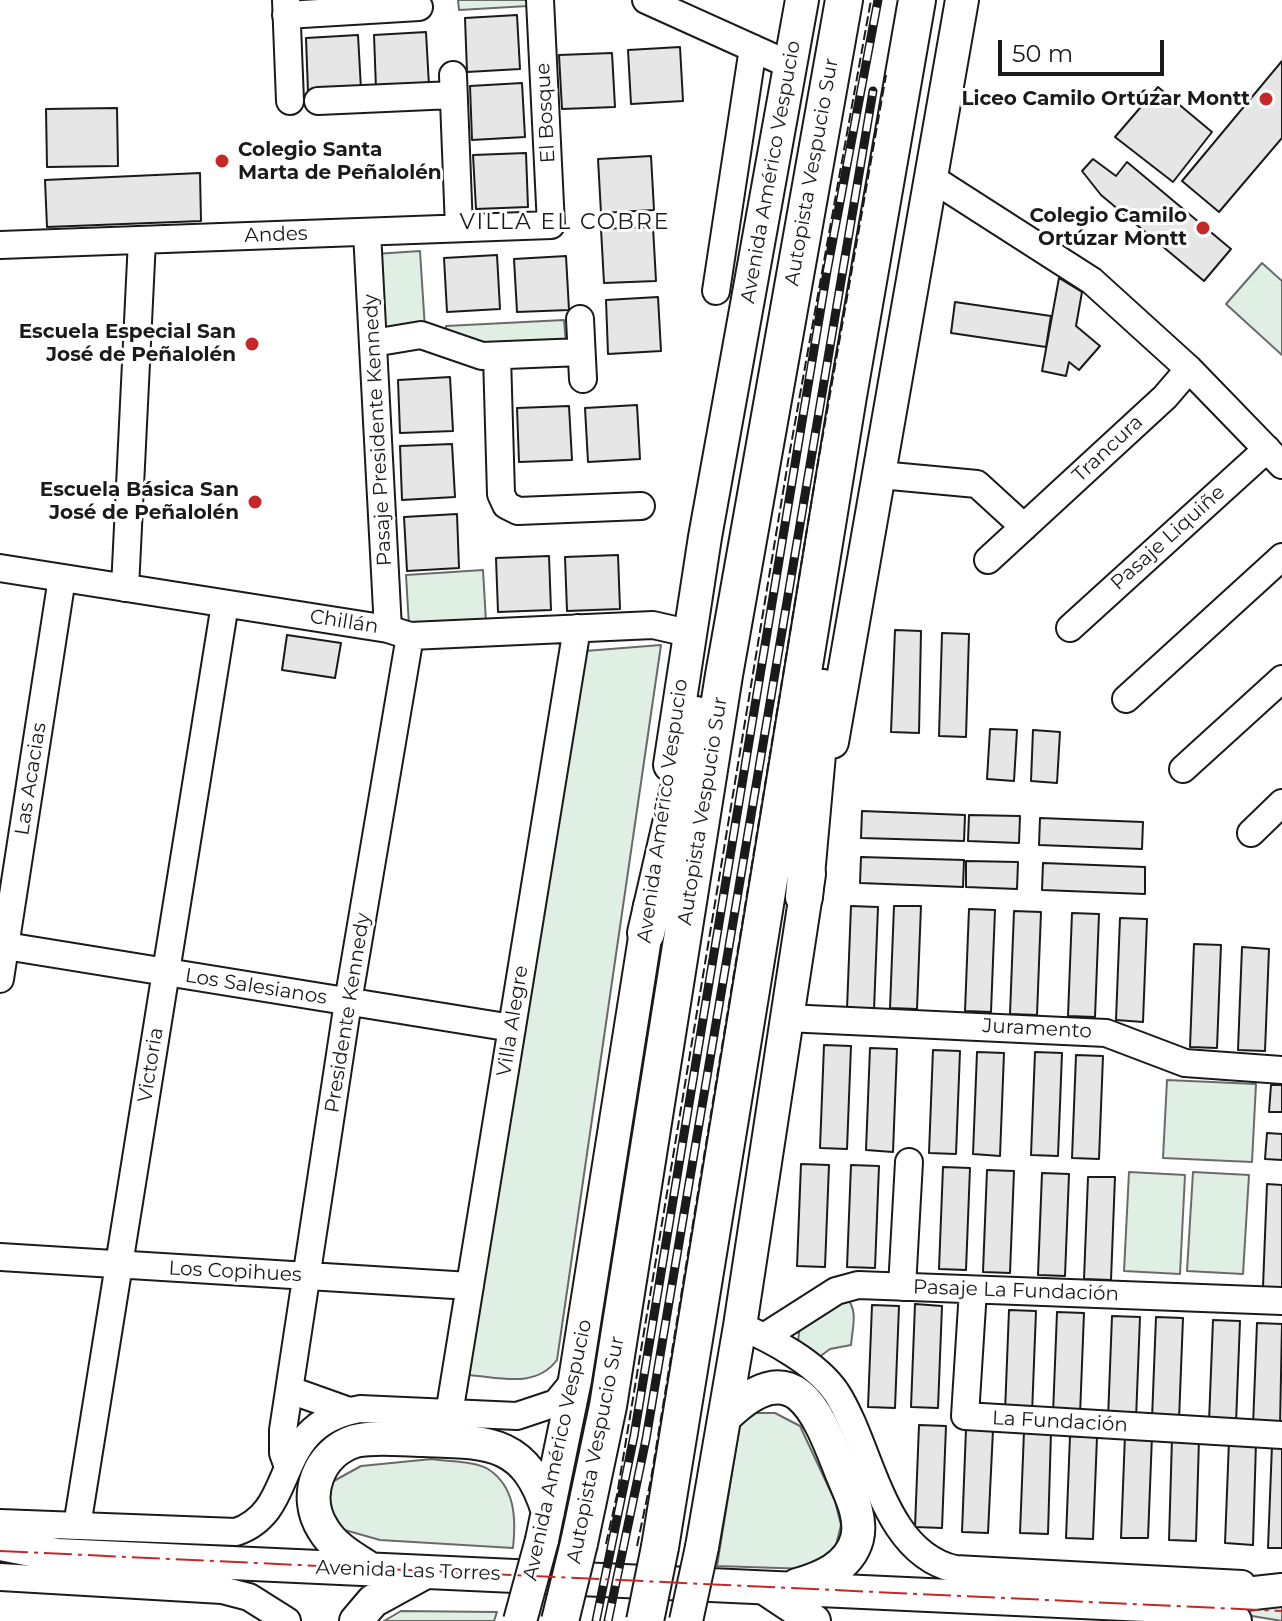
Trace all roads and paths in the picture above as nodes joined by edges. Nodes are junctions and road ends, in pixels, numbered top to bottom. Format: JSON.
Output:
{"nodes":[{"id":1,"x":540,"y":0,"type":"edge"},
{"id":2,"x":646,"y":0,"type":"edge"},
{"id":3,"x":802,"y":0,"type":"edge"},
{"id":4,"x":844,"y":0,"type":"edge"},
{"id":5,"x":917,"y":0,"type":"edge"},
{"id":6,"x":962,"y":0,"type":"edge"},
{"id":7,"x":419,"y":7,"type":"dead end"},
{"id":8,"x":286,"y":8,"type":"edge"},
{"id":9,"x":753,"y":48,"type":"junction"},
{"id":10,"x":790,"y":65,"type":"junction"},
{"id":11,"x":290,"y":101,"type":"dead end"},
{"id":12,"x":318,"y":101,"type":"dead end"},
{"id":13,"x":933,"y":179,"type":"junction"},
{"id":14,"x":551,"y":225,"type":"joint"},
{"id":15,"x":459,"y":228,"type":"junction"},
{"id":16,"x":367,"y":232,"type":"junction"},
{"id":17,"x":142,"y":240,"type":"junction"},
{"id":18,"x":0,"y":245,"type":"edge"},
{"id":19,"x":716,"y":291,"type":"dead end"},
{"id":20,"x":580,"y":319,"type":"dead end"},
{"id":21,"x":373,"y":343,"type":"junction"},
{"id":22,"x":581,"y":352,"type":"junction"},
{"id":23,"x":497,"y":356,"type":"junction"},
{"id":24,"x":1189,"y":369,"type":"junction"},
{"id":25,"x":583,"y":379,"type":"dead end"},
{"id":26,"x":848,"y":396,"type":"junction"},
{"id":27,"x":764,"y":441,"type":"junction"},
{"id":28,"x":1274,"y":457,"type":"edge"},
{"id":29,"x":880,"y":475,"type":"junction"},
{"id":30,"x":641,"y":506,"type":"dead end"},
{"id":31,"x":1024,"y":527,"type":"junction"},
{"id":32,"x":1282,"y":557,"type":"edge"},
{"id":33,"x":988,"y":560,"type":"dead end"},
{"id":34,"x":0,"y":568,"type":"edge"},
{"id":35,"x":62,"y":578,"type":"junction"},
{"id":36,"x":125,"y":588,"type":"junction"},
{"id":37,"x":225,"y":604,"type":"junction"},
{"id":38,"x":577,"y":628,"type":"junction"},
{"id":39,"x":1070,"y":628,"type":"dead end"},
{"id":40,"x":399,"y":633,"type":"junction"},
{"id":41,"x":688,"y":633,"type":"junction"},
{"id":42,"x":1282,"y":679,"type":"edge"},
{"id":43,"x":1126,"y":699,"type":"dead end"},
{"id":44,"x":1183,"y":769,"type":"dead end"},
{"id":45,"x":1282,"y":803,"type":"edge"},
{"id":46,"x":1251,"y":833,"type":"dead end"},
{"id":47,"x":804,"y":897,"type":"junction"},
{"id":48,"x":646,"y":933,"type":"junction"},
{"id":49,"x":3,"y":946,"type":"edge"},
{"id":50,"x":166,"y":972,"type":"junction"},
{"id":51,"x":0,"y":979,"type":"edge"},
{"id":52,"x":348,"y":1002,"type":"junction"},
{"id":53,"x":786,"y":1018,"type":"junction"},
{"id":54,"x":512,"y":1028,"type":"junction"},
{"id":55,"x":1282,"y":1070,"type":"edge"},
{"id":56,"x":909,"y":1162,"type":"dead end"},
{"id":57,"x":0,"y":1257,"type":"edge"},
{"id":58,"x":118,"y":1265,"type":"junction"},
{"id":59,"x":306,"y":1276,"type":"junction"},
{"id":60,"x":470,"y":1286,"type":"junction"},
{"id":61,"x":902,"y":1287,"type":"junction"},
{"id":62,"x":973,"y":1290,"type":"junction"},
{"id":63,"x":1282,"y":1301,"type":"edge"},
{"id":64,"x":752,"y":1332,"type":"junction"},
{"id":65,"x":575,"y":1380,"type":"junction"},
{"id":66,"x":290,"y":1390,"type":"junction"},
{"id":67,"x":349,"y":1411,"type":"junction"},
{"id":68,"x":449,"y":1414,"type":"junction"},
{"id":69,"x":725,"y":1417,"type":"junction"},
{"id":70,"x":1282,"y":1435,"type":"edge"},
{"id":71,"x":287,"y":1464,"type":"junction"},
{"id":72,"x":0,"y":1523,"type":"edge"},
{"id":73,"x":77,"y":1526,"type":"junction"},
{"id":74,"x":545,"y":1526,"type":"junction"},
{"id":75,"x":0,"y":1544,"type":"edge"},
{"id":76,"x":57,"y":1555,"type":"junction"},
{"id":77,"x":0,"y":1562,"type":"edge"},
{"id":78,"x":372,"y":1570,"type":"junction"},
{"id":79,"x":428,"y":1571,"type":"junction"},
{"id":80,"x":0,"y":1577,"type":"edge"},
{"id":81,"x":772,"y":1587,"type":"junction"},
{"id":82,"x":1282,"y":1588,"type":"edge"},
{"id":83,"x":1146,"y":1605,"type":"junction"},
{"id":84,"x":287,"y":1621,"type":"edge"},
{"id":85,"x":356,"y":1621,"type":"edge"},
{"id":86,"x":520,"y":1621,"type":"edge"},
{"id":87,"x":560,"y":1621,"type":"edge"},
{"id":88,"x":645,"y":1621,"type":"edge"},
{"id":89,"x":686,"y":1621,"type":"edge"},
{"id":90,"x":814,"y":1621,"type":"edge"},
{"id":91,"x":1235,"y":1621,"type":"edge"}],
"edges":[{"from":1,"to":14,"type":"street","name":"El Bosque"},
{"from":2,"to":9,"type":"street"},
{"from":3,"to":10,"type":"main road","name":"Avenida Américo Vespucio"},
{"from":4,"to":27,"type":"highway","name":"Autopista Vespucio Sur"},
{"from":5,"to":26,"type":"highway"},
{"from":6,"to":13,"type":"main road"},
{"from":7,"to":8,"type":"street"},
{"from":8,"to":11,"type":"street"},
{"from":9,"to":10,"type":"street"},
{"from":9,"to":19,"type":"street"},
{"from":10,"to":41,"type":"main road","name":"Avenida Américo Vespucio"},
{"from":12,"to":15,"type":"street"},
{"from":13,"to":24,"type":"street"},
{"from":13,"to":29,"type":"main road"},
{"from":14,"to":15,"type":"street","name":"Andes"},
{"from":15,"to":16,"type":"street","name":"Andes"},
{"from":16,"to":17,"type":"street","name":"Andes"},
{"from":16,"to":21,"type":"street","name":"Pasaje Presidente Kennedy"},
{"from":17,"to":18,"type":"street","name":"Andes"},
{"from":17,"to":36,"type":"street"},
{"from":20,"to":22,"type":"street"},
{"from":21,"to":23,"type":"street"},
{"from":21,"to":40,"type":"street","name":"Pasaje Presidente Kennedy"},
{"from":22,"to":23,"type":"street"},
{"from":22,"to":25,"type":"street"},
{"from":23,"to":30,"type":"street"},
{"from":24,"to":28,"type":"street"},
{"from":24,"to":31,"type":"street","name":"Trancura"},
{"from":26,"to":47,"type":"highway"},
{"from":26,"to":88,"type":"highway","bridge":true},
{"from":27,"to":48,"type":"highway"},
{"from":27,"to":87,"type":"highway","name":"Autopista Vespucio Sur","bridge":true},
{"from":28,"to":39,"type":"street","name":"Pasaje Liquiñe"},
{"from":29,"to":31,"type":"street"},
{"from":29,"to":47,"type":"main road"},
{"from":31,"to":33,"type":"street","name":"Trancura"},
{"from":32,"to":43,"type":"street"},
{"from":34,"to":35,"type":"street","name":"Chillán"},
{"from":35,"to":36,"type":"street","name":"Chillán"},
{"from":35,"to":49,"type":"street","name":"Las Acacias"},
{"from":36,"to":37,"type":"street","name":"Chillán"},
{"from":37,"to":40,"type":"street","name":"Chillán"},
{"from":37,"to":50,"type":"street","name":"Victoria"},
{"from":38,"to":40,"type":"street","name":"Chillán"},
{"from":38,"to":41,"type":"street","name":"Chillán"},
{"from":38,"to":54,"type":"street","name":"Villa Alegre"},
{"from":40,"to":52,"type":"street","name":"Presidente Kennedy"},
{"from":41,"to":48,"type":"main road","name":"Avenida Américo Vespucio"},
{"from":42,"to":44,"type":"street"},
{"from":45,"to":46,"type":"street"},
{"from":47,"to":53,"type":"main road"},
{"from":48,"to":65,"type":"main road","name":"Avenida Américo Vespucio"},
{"from":49,"to":50,"type":"street","name":"Los Salesianos"},
{"from":49,"to":51,"type":"street","name":"Las Acacias"},
{"from":50,"to":52,"type":"street","name":"Los Salesianos"},
{"from":50,"to":58,"type":"street","name":"Victoria"},
{"from":52,"to":54,"type":"street","name":"Los Salesianos"},
{"from":52,"to":59,"type":"street","name":"Presidente Kennedy"},
{"from":53,"to":55,"type":"street","name":"Juramento"},
{"from":53,"to":64,"type":"main road"},
{"from":54,"to":60,"type":"street","name":"Villa Alegre"},
{"from":56,"to":61,"type":"street"},
{"from":57,"to":58,"type":"street","name":"Los Copihues"},
{"from":58,"to":59,"type":"street","name":"Los Copihues"},
{"from":58,"to":73,"type":"street","name":"Victoria"},
{"from":59,"to":60,"type":"street","name":"Los Copihues"},
{"from":59,"to":66,"type":"street","name":"Presidente Kennedy"},
{"from":60,"to":68,"type":"street","name":"Villa Alegre"},
{"from":61,"to":62,"type":"street","name":"Pasaje La Fundación"},
{"from":61,"to":64,"type":"street","name":"Pasaje La Fundación"},
{"from":62,"to":63,"type":"street","name":"Pasaje La Fundación"},
{"from":62,"to":70,"type":"street","name":"La Fundación"},
{"from":64,"to":69,"type":"main road"},
{"from":64,"to":82,"type":"street"},
{"from":65,"to":68,"type":"street"},
{"from":65,"to":74,"type":"main road","name":"Avenida Américo Vespucio"},
{"from":66,"to":67,"type":"street"},
{"from":66,"to":71,"type":"street","name":"Presidente Kennedy"},
{"from":67,"to":68,"type":"street"},
{"from":67,"to":71,"type":"street"},
{"from":69,"to":81,"type":"main road"},
{"from":69,"to":89,"type":"main road","bridge":true},
{"from":71,"to":73,"type":"street"},
{"from":72,"to":73,"type":"street"},
{"from":74,"to":78,"type":"main road"},
{"from":74,"to":86,"type":"main road","name":"Avenida Américo Vespucio","bridge":true},
{"from":75,"to":76,"type":"main road","name":"Avenida Las Torres"},
{"from":76,"to":77,"type":"main road","name":"Avenida Las Torres"},
{"from":76,"to":78,"type":"main road","name":"Avenida Las Torres"},
{"from":78,"to":79,"type":"main road","name":"Avenida Las Torres"},
{"from":79,"to":81,"type":"main road","name":"Avenida Las Torres"},
{"from":79,"to":85,"type":"main road"},
{"from":80,"to":84,"type":"street"},
{"from":81,"to":83,"type":"main road","name":"Avenida Las Torres"},
{"from":81,"to":90,"type":"main road"},
{"from":82,"to":83,"type":"main road"},
{"from":83,"to":91,"type":"main road"}]}
